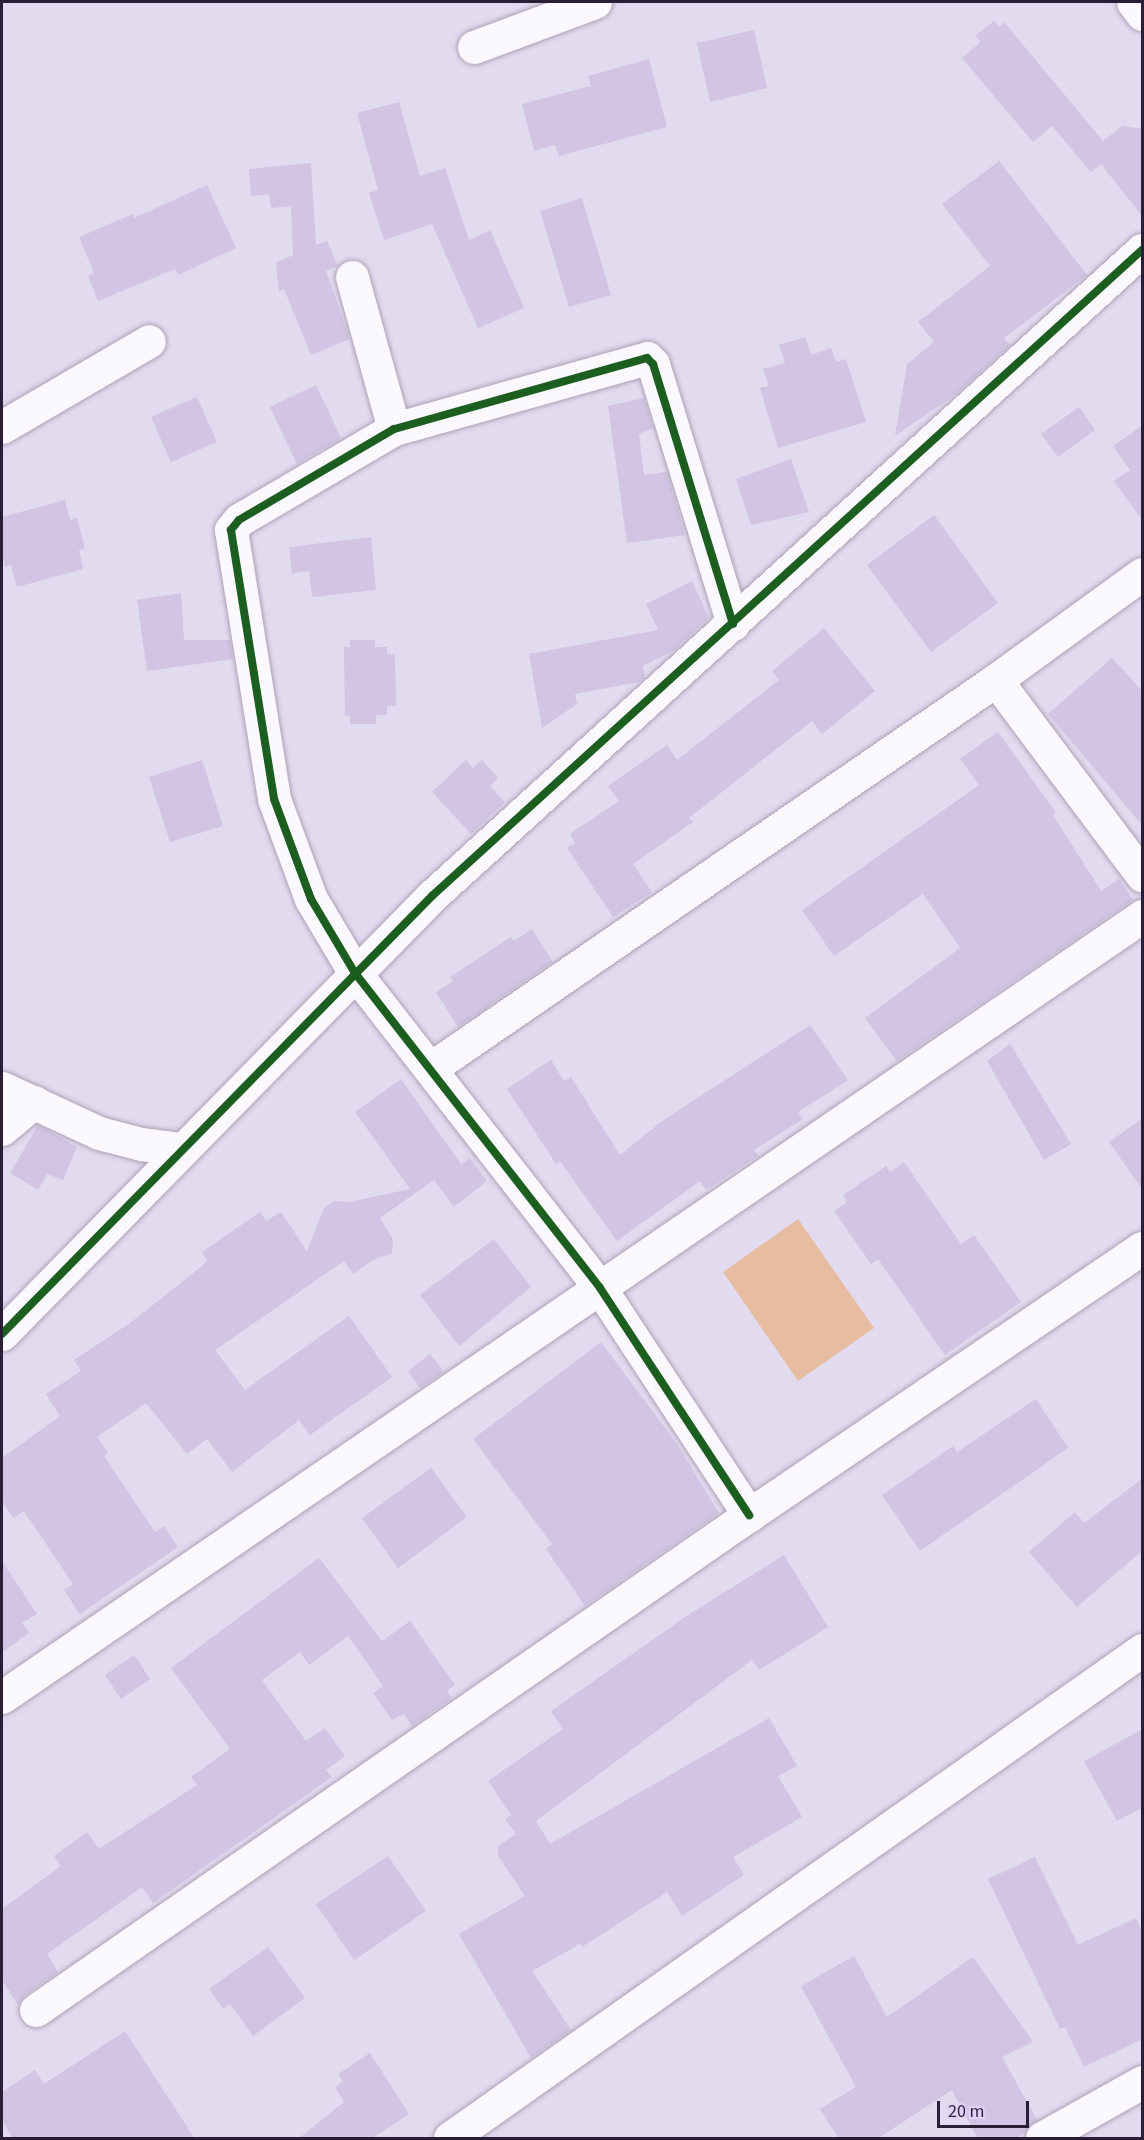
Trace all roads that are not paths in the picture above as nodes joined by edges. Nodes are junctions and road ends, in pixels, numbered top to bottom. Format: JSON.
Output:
{"nodes":[{"id":1,"x":595,"y":2,"type":"edge"},
{"id":2,"x":1133,"y":2,"type":"edge"},
{"id":3,"x":1143,"y":14,"type":"edge"},
{"id":4,"x":474,"y":47,"type":"dead end"},
{"id":5,"x":1143,"y":250,"type":"edge"},
{"id":6,"x":352,"y":277,"type":"dead end"},
{"id":7,"x":149,"y":341,"type":"dead end"},
{"id":8,"x":2,"y":427,"type":"edge"},
{"id":9,"x":394,"y":429,"type":"junction"},
{"id":10,"x":1143,"y":574,"type":"edge"},
{"id":11,"x":734,"y":624,"type":"junction"},
{"id":12,"x":996,"y":680,"type":"junction"},
{"id":13,"x":1143,"y":875,"type":"edge"},
{"id":14,"x":1143,"y":916,"type":"edge"},
{"id":15,"x":356,"y":973,"type":"junction"},
{"id":16,"x":431,"y":1068,"type":"junction"},
{"id":17,"x":2,"y":1088,"type":"edge"},
{"id":18,"x":34,"y":1102,"type":"junction"},
{"id":19,"x":2,"y":1130,"type":"edge"},
{"id":20,"x":180,"y":1149,"type":"junction"},
{"id":21,"x":1143,"y":1248,"type":"edge"},
{"id":22,"x":600,"y":1288,"type":"junction"},
{"id":23,"x":2,"y":1334,"type":"edge"},
{"id":24,"x":749,"y":1515,"type":"junction"},
{"id":25,"x":1143,"y":1650,"type":"edge"},
{"id":26,"x":2,"y":1697,"type":"edge"},
{"id":27,"x":36,"y":2010,"type":"dead end"},
{"id":28,"x":1143,"y":2082,"type":"edge"},
{"id":29,"x":450,"y":2139,"type":"edge"},
{"id":30,"x":1042,"y":2139,"type":"edge"}],
"edges":[{"from":1,"to":4,"type":"street"},
{"from":2,"to":3,"type":"street"},
{"from":5,"to":11,"type":"street"},
{"from":6,"to":9,"type":"street"},
{"from":7,"to":8,"type":"street"},
{"from":9,"to":11,"type":"street"},
{"from":9,"to":15,"type":"street"},
{"from":10,"to":12,"type":"street"},
{"from":11,"to":15,"type":"street"},
{"from":12,"to":13,"type":"street"},
{"from":12,"to":16,"type":"street"},
{"from":14,"to":22,"type":"street"},
{"from":15,"to":16,"type":"street"},
{"from":15,"to":20,"type":"street"},
{"from":16,"to":22,"type":"street"},
{"from":17,"to":18,"type":"street"},
{"from":18,"to":19,"type":"street"},
{"from":18,"to":20,"type":"street"},
{"from":20,"to":23,"type":"street"},
{"from":21,"to":24,"type":"street"},
{"from":22,"to":24,"type":"street"},
{"from":22,"to":26,"type":"street"},
{"from":24,"to":27,"type":"street"},
{"from":25,"to":29,"type":"street"},
{"from":28,"to":30,"type":"street"}]}
